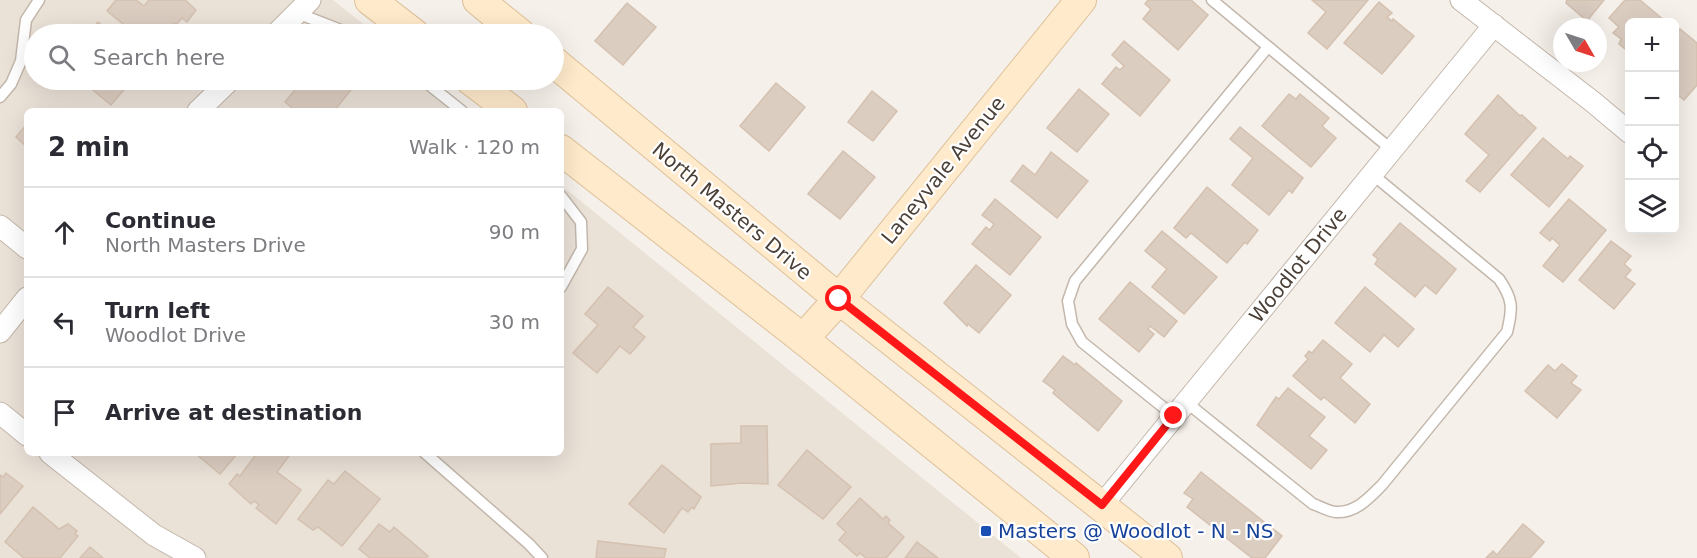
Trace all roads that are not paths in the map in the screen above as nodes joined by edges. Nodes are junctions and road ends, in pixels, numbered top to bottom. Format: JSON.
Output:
{"nodes":[{"id":1,"x":39,"y":0,"type":"edge"},
{"id":2,"x":370,"y":0,"type":"edge"},
{"id":3,"x":478,"y":0,"type":"edge"},
{"id":4,"x":1081,"y":0,"type":"edge"},
{"id":5,"x":1212,"y":0,"type":"edge"},
{"id":6,"x":1461,"y":0,"type":"edge"},
{"id":7,"x":304,"y":7,"type":"edge"},
{"id":8,"x":26,"y":24,"type":"edge"},
{"id":9,"x":286,"y":24,"type":"edge"},
{"id":10,"x":334,"y":24,"type":"edge"},
{"id":11,"x":401,"y":24,"type":"edge"},
{"id":12,"x":508,"y":24,"type":"edge"},
{"id":13,"x":1494,"y":25,"type":"junction"},
{"id":14,"x":24,"y":36,"type":"edge"},
{"id":15,"x":1268,"y":47,"type":"junction"},
{"id":16,"x":564,"y":70,"type":"edge"},
{"id":17,"x":220,"y":90,"type":"edge"},
{"id":18,"x":436,"y":90,"type":"edge"},
{"id":19,"x":484,"y":90,"type":"edge"},
{"id":20,"x":0,"y":96,"type":"edge"},
{"id":21,"x":201,"y":108,"type":"edge"},
{"id":22,"x":458,"y":108,"type":"edge"},
{"id":23,"x":508,"y":108,"type":"edge"},
{"id":24,"x":1625,"y":130,"type":"edge"},
{"id":25,"x":1392,"y":150,"type":"junction"},
{"id":26,"x":564,"y":152,"type":"edge"},
{"id":27,"x":1372,"y":174,"type":"junction"},
{"id":28,"x":564,"y":200,"type":"edge"},
{"id":29,"x":0,"y":226,"type":"edge"},
{"id":30,"x":24,"y":246,"type":"edge"},
{"id":31,"x":564,"y":282,"type":"edge"},
{"id":32,"x":839,"y":299,"type":"junction"},
{"id":33,"x":24,"y":302,"type":"edge"},
{"id":34,"x":0,"y":332,"type":"edge"},
{"id":35,"x":803,"y":339,"type":"junction"},
{"id":36,"x":1180,"y":409,"type":"junction"},
{"id":37,"x":0,"y":413,"type":"edge"},
{"id":38,"x":24,"y":433,"type":"edge"},
{"id":39,"x":54,"y":456,"type":"edge"},
{"id":40,"x":428,"y":456,"type":"edge"},
{"id":41,"x":1102,"y":505,"type":"junction"},
{"id":42,"x":1057,"y":553,"type":"edge"},
{"id":43,"x":195,"y":558,"type":"edge"},
{"id":44,"x":542,"y":558,"type":"edge"},
{"id":45,"x":1167,"y":558,"type":"edge"}],
"edges":[{"from":1,"to":8,"type":"lane"},
{"from":2,"to":11,"type":"main road"},
{"from":3,"to":12,"type":"main road"},
{"from":4,"to":32,"type":"main road","name":"Laneyvale Avenue"},
{"from":5,"to":15,"type":"lane"},
{"from":6,"to":13,"type":"street"},
{"from":7,"to":9,"type":"street"},
{"from":7,"to":10,"type":"lane"},
{"from":13,"to":24,"type":"street"},
{"from":13,"to":25,"type":"street","name":"Woodlot Drive"},
{"from":14,"to":20,"type":"lane"},
{"from":15,"to":25,"type":"lane"},
{"from":15,"to":36,"type":"lane"},
{"from":16,"to":32,"type":"main road","name":"North Masters Drive"},
{"from":17,"to":21,"type":"street"},
{"from":18,"to":22,"type":"lane"},
{"from":19,"to":23,"type":"main road"},
{"from":25,"to":27,"type":"street","name":"Woodlot Drive"},
{"from":26,"to":35,"type":"main road"},
{"from":27,"to":36,"type":"street","name":"Woodlot Drive"},
{"from":27,"to":36,"type":"lane"},
{"from":28,"to":31,"type":"lane"},
{"from":29,"to":30,"type":"street"},
{"from":32,"to":35,"type":"main road","name":"Laneyvale Avenue"},
{"from":32,"to":41,"type":"main road","name":"North Masters Drive"},
{"from":33,"to":34,"type":"street"},
{"from":35,"to":42,"type":"main road"},
{"from":36,"to":41,"type":"street","name":"Woodlot Drive"},
{"from":37,"to":38,"type":"street"},
{"from":39,"to":43,"type":"street"},
{"from":40,"to":44,"type":"lane"},
{"from":41,"to":45,"type":"main road","name":"North Masters Drive"}]}
